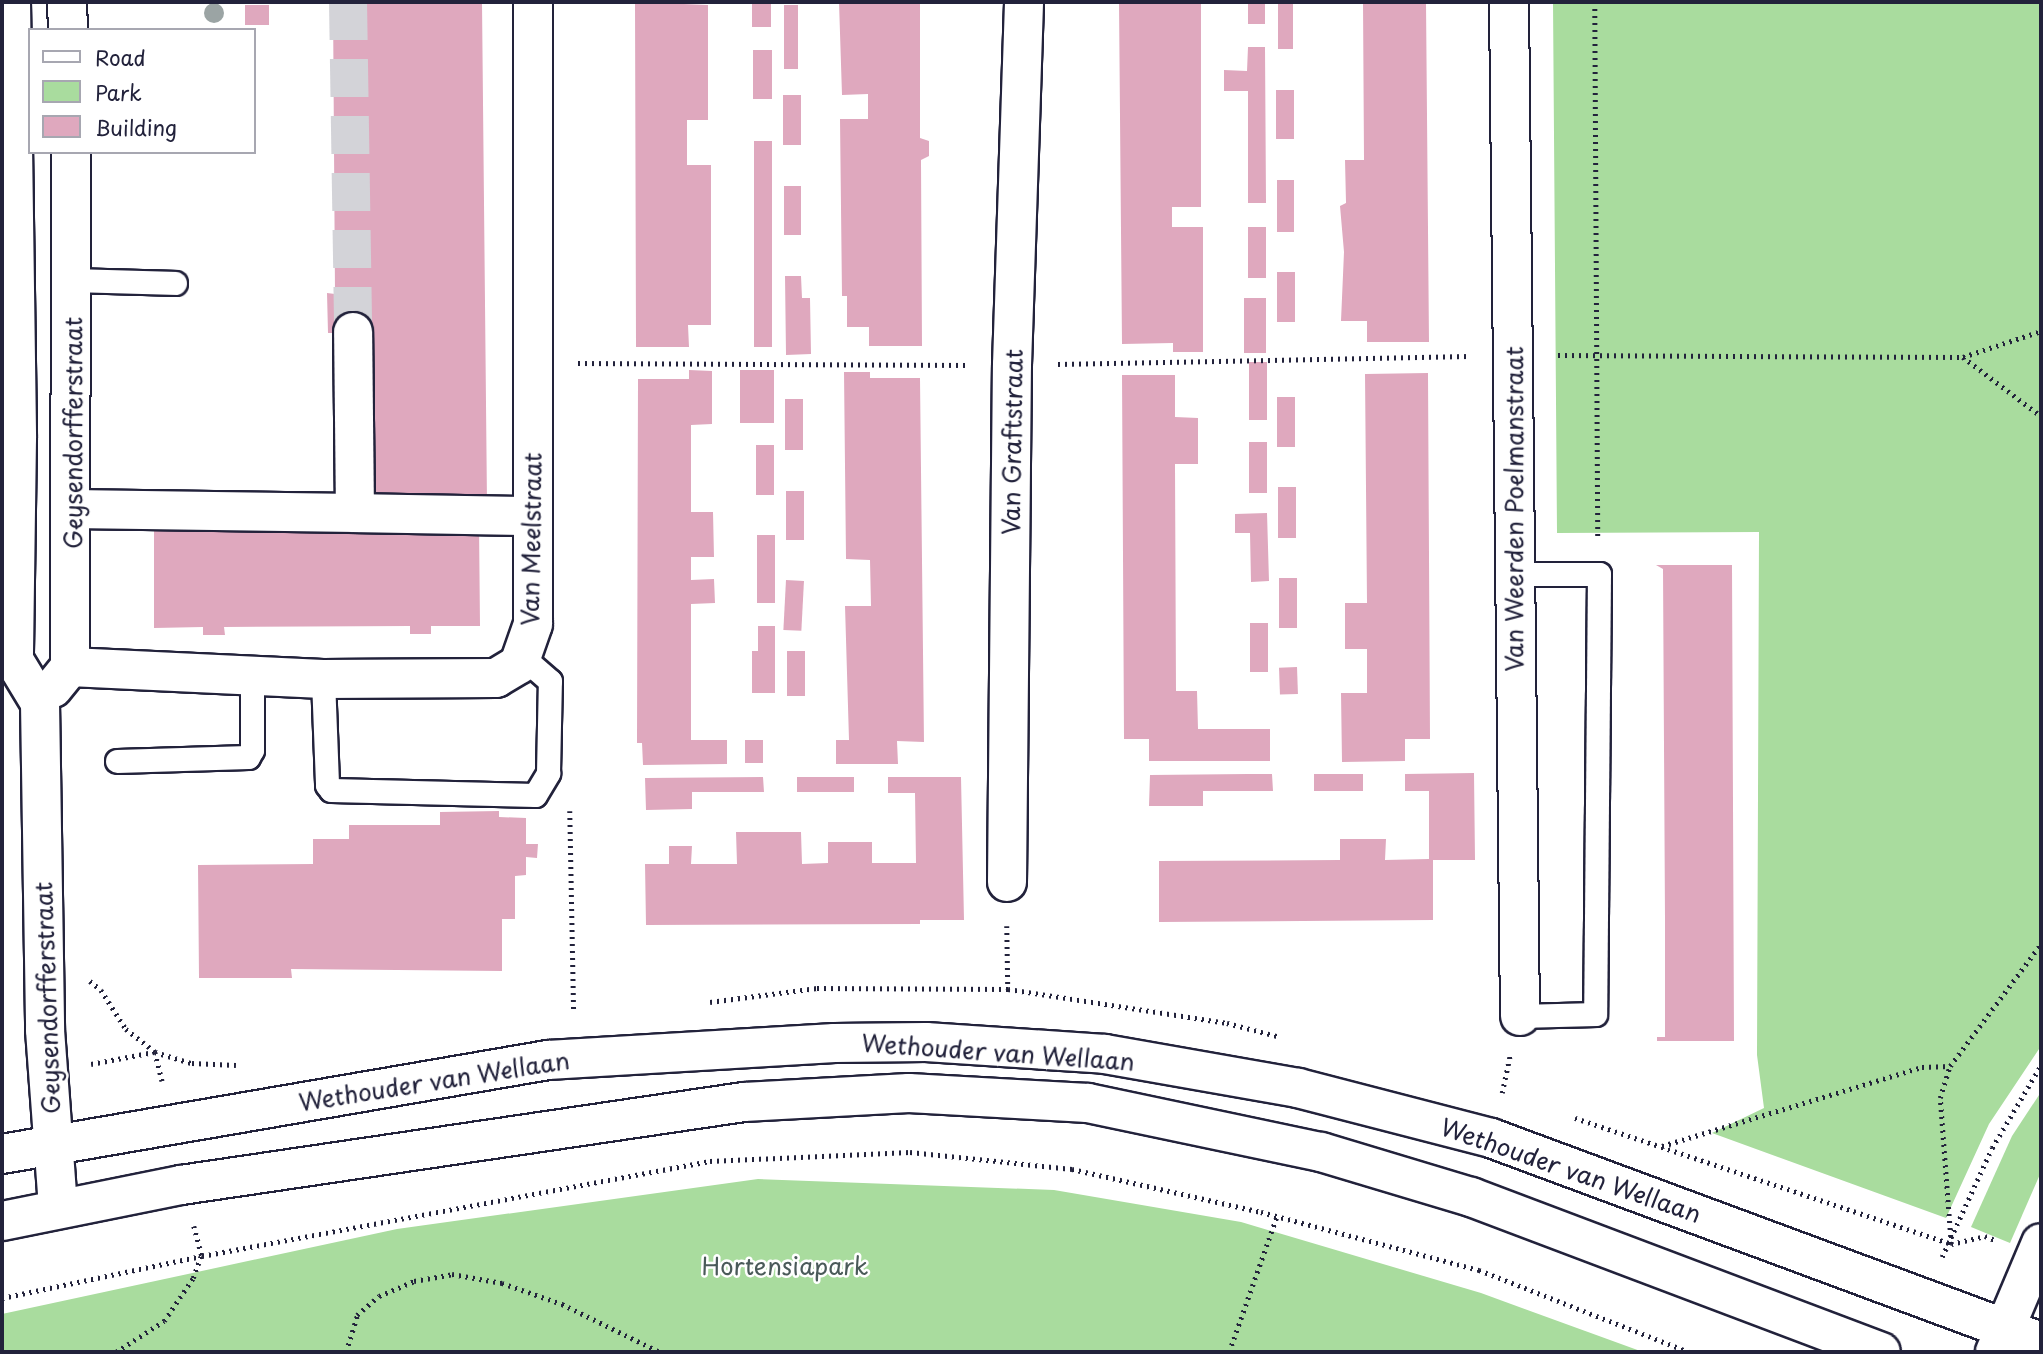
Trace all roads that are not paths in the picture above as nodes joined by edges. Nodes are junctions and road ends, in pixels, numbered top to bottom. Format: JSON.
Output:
{"nodes":[{"id":1,"x":11,"y":2,"type":"edge"},
{"id":2,"x":67,"y":2,"type":"edge"},
{"id":3,"x":533,"y":2,"type":"edge"},
{"id":4,"x":1024,"y":2,"type":"edge"},
{"id":5,"x":1509,"y":2,"type":"edge"},
{"id":6,"x":68,"y":28,"type":"edge"},
{"id":7,"x":71,"y":154,"type":"edge"},
{"id":8,"x":74,"y":280,"type":"junction"},
{"id":9,"x":174,"y":283,"type":"dead end"},
{"id":10,"x":353,"y":332,"type":"tunnel mouth"},
{"id":11,"x":9,"y":438,"type":"edge"},
{"id":12,"x":73,"y":509,"type":"junction"},
{"id":13,"x":355,"y":513,"type":"junction"},
{"id":14,"x":533,"y":516,"type":"junction"},
{"id":15,"x":1514,"y":574,"type":"junction"},
{"id":16,"x":522,"y":657,"type":"junction"},
{"id":17,"x":70,"y":667,"type":"junction"},
{"id":18,"x":253,"y":677,"type":"junction"},
{"id":19,"x":323,"y":679,"type":"junction"},
{"id":20,"x":40,"y":703,"type":"junction"},
{"id":21,"x":117,"y":761,"type":"dead end"},
{"id":22,"x":1007,"y":882,"type":"road end"},
{"id":23,"x":1520,"y":1016,"type":"joint"},
{"id":24,"x":52,"y":1144,"type":"junction"},
{"id":25,"x":2,"y":1154,"type":"edge"},
{"id":26,"x":58,"y":1208,"type":"junction"},
{"id":27,"x":2,"y":1221,"type":"edge"},
{"id":28,"x":2041,"y":1243,"type":"edge"},
{"id":29,"x":2001,"y":1340,"type":"edge"},
{"id":30,"x":2041,"y":1342,"type":"edge"},
{"id":31,"x":1881,"y":1352,"type":"edge"}],
"edges":[{"from":1,"to":11,"type":"street","name":"Geysendorfferstraat"},
{"from":2,"to":6,"type":"street"},
{"from":3,"to":14,"type":"street","name":"Van Meelstraat"},
{"from":4,"to":22,"type":"street","name":"Van Graftstraat"},
{"from":5,"to":15,"type":"street","name":"Van Weerden Poelmanstraat"},
{"from":7,"to":8,"type":"street","name":"Geysendorfferstraat"},
{"from":8,"to":9,"type":"lane"},
{"from":8,"to":12,"type":"street","name":"Geysendorfferstraat"},
{"from":10,"to":13,"type":"street"},
{"from":11,"to":20,"type":"street","name":"Geysendorfferstraat"},
{"from":12,"to":13,"type":"street"},
{"from":12,"to":17,"type":"street","name":"Geysendorfferstraat"},
{"from":13,"to":14,"type":"street"},
{"from":14,"to":16,"type":"street","name":"Van Meelstraat"},
{"from":15,"to":23,"type":"street","name":"Van Weerden Poelmanstraat"},
{"from":15,"to":23,"type":"lane"},
{"from":16,"to":19,"type":"street","name":"Van Meelstraat"},
{"from":16,"to":19,"type":"lane"},
{"from":17,"to":18,"type":"street","name":"Van Meelstraat"},
{"from":17,"to":20,"type":"street"},
{"from":18,"to":19,"type":"street","name":"Van Meelstraat"},
{"from":18,"to":21,"type":"lane"},
{"from":20,"to":24,"type":"street","name":"Geysendorfferstraat"},
{"from":24,"to":25,"type":"street","name":"Wethouder van Wellaan"},
{"from":24,"to":26,"type":"street","name":"Geysendorfferstraat"},
{"from":24,"to":29,"type":"street","name":"Wethouder van Wellaan"},
{"from":26,"to":27,"type":"street","name":"Wethouder van Wellaan"},
{"from":26,"to":31,"type":"street","name":"Wethouder van Wellaan"},
{"from":28,"to":29,"type":"street"},
{"from":29,"to":30,"type":"street","name":"Wethouder van Wellaan"}]}
